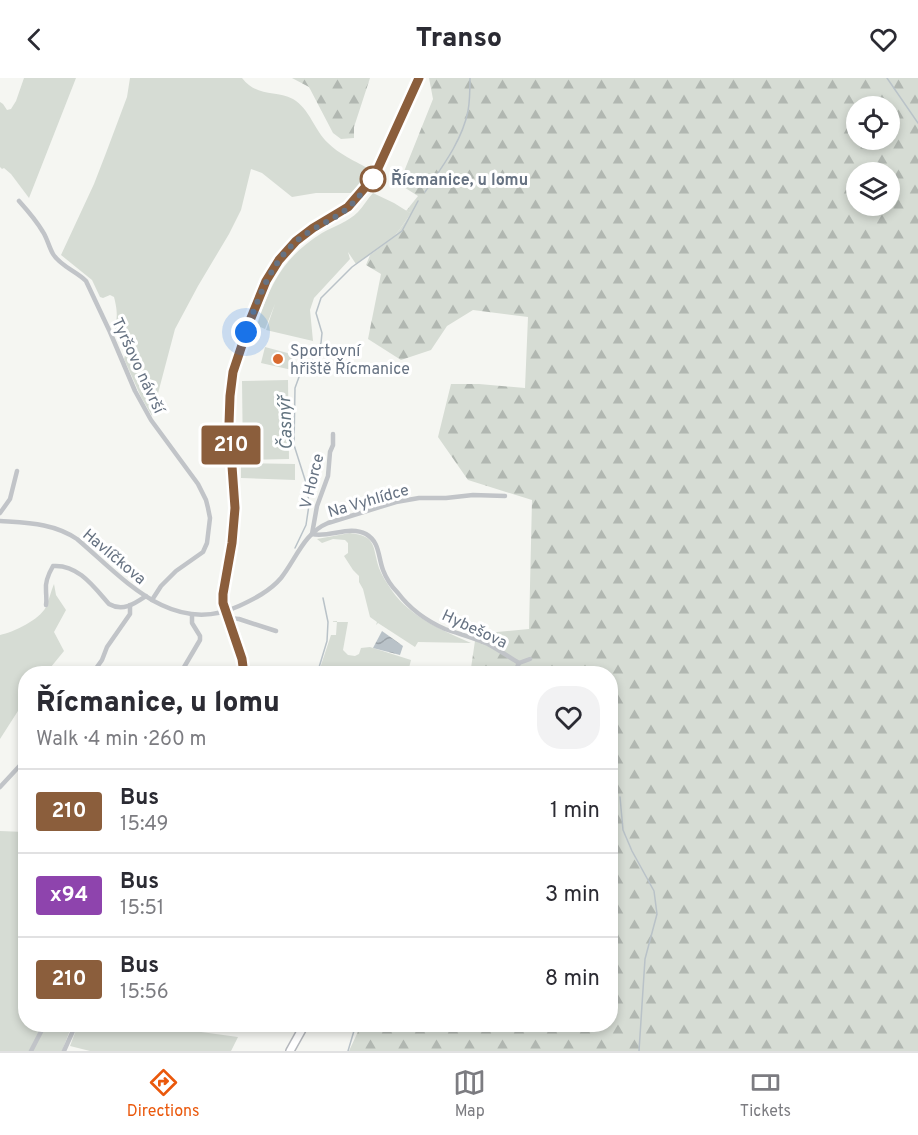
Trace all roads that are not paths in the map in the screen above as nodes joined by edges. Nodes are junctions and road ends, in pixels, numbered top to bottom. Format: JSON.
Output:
{"nodes":[{"id":1,"x":419,"y":78,"type":"edge"},
{"id":2,"x":19,"y":201,"type":"dead end"},
{"id":3,"x":333,"y":434,"type":"dead end"},
{"id":4,"x":17,"y":471,"type":"dead end"},
{"id":5,"x":505,"y":496,"type":"dead end"},
{"id":6,"x":0,"y":513,"type":"edge"},
{"id":7,"x":0,"y":521,"type":"edge"},
{"id":8,"x":312,"y":534,"type":"junction"},
{"id":9,"x":146,"y":596,"type":"junction"},
{"id":10,"x":152,"y":600,"type":"junction"},
{"id":11,"x":46,"y":605,"type":"dead end"},
{"id":12,"x":130,"y":605,"type":"junction"},
{"id":13,"x":192,"y":615,"type":"junction"},
{"id":14,"x":227,"y":615,"type":"junction"},
{"id":15,"x":276,"y":631,"type":"dead end"},
{"id":16,"x":530,"y":659,"type":"dead end"},
{"id":17,"x":519,"y":663,"type":"junction"},
{"id":18,"x":98,"y":666,"type":"edge"},
{"id":19,"x":185,"y":666,"type":"edge"},
{"id":20,"x":243,"y":666,"type":"edge"},
{"id":21,"x":518,"y":666,"type":"edge"},
{"id":22,"x":18,"y":768,"type":"edge"},
{"id":23,"x":0,"y":787,"type":"edge"},
{"id":24,"x":41,"y":1032,"type":"edge"},
{"id":25,"x":72,"y":1032,"type":"edge"},
{"id":26,"x":301,"y":1032,"type":"edge"},
{"id":27,"x":31,"y":1051,"type":"edge"},
{"id":28,"x":64,"y":1051,"type":"edge"},
{"id":29,"x":290,"y":1051,"type":"edge"}],
"edges":[{"from":1,"to":14,"type":"main road"},
{"from":2,"to":10,"type":"street","name":"Tyršovo návrší"},
{"from":3,"to":8,"type":"street","name":"V Horce"},
{"from":4,"to":6,"type":"street"},
{"from":5,"to":8,"type":"street","name":"Na Vyhlídce"},
{"from":7,"to":9,"type":"street","name":"Havlíčkova"},
{"from":8,"to":14,"type":"street"},
{"from":8,"to":17,"type":"street","name":"Hybešova"},
{"from":9,"to":10,"type":"street","name":"Havlíčkova"},
{"from":9,"to":12,"type":"street","name":"Havlíčkova"},
{"from":10,"to":13,"type":"street","name":"Havlíčkova"},
{"from":11,"to":12,"type":"street","name":"Havlíčkova"},
{"from":12,"to":18,"type":"street","name":"Havlíčkova"},
{"from":13,"to":14,"type":"street"},
{"from":13,"to":19,"type":"street"},
{"from":14,"to":15,"type":"street"},
{"from":14,"to":20,"type":"main road"},
{"from":16,"to":17,"type":"street","name":"Hybešova"},
{"from":17,"to":21,"type":"street"},
{"from":22,"to":23,"type":"street"},
{"from":24,"to":27,"type":"street"},
{"from":25,"to":28,"type":"street"},
{"from":26,"to":29,"type":"main road"}]}
